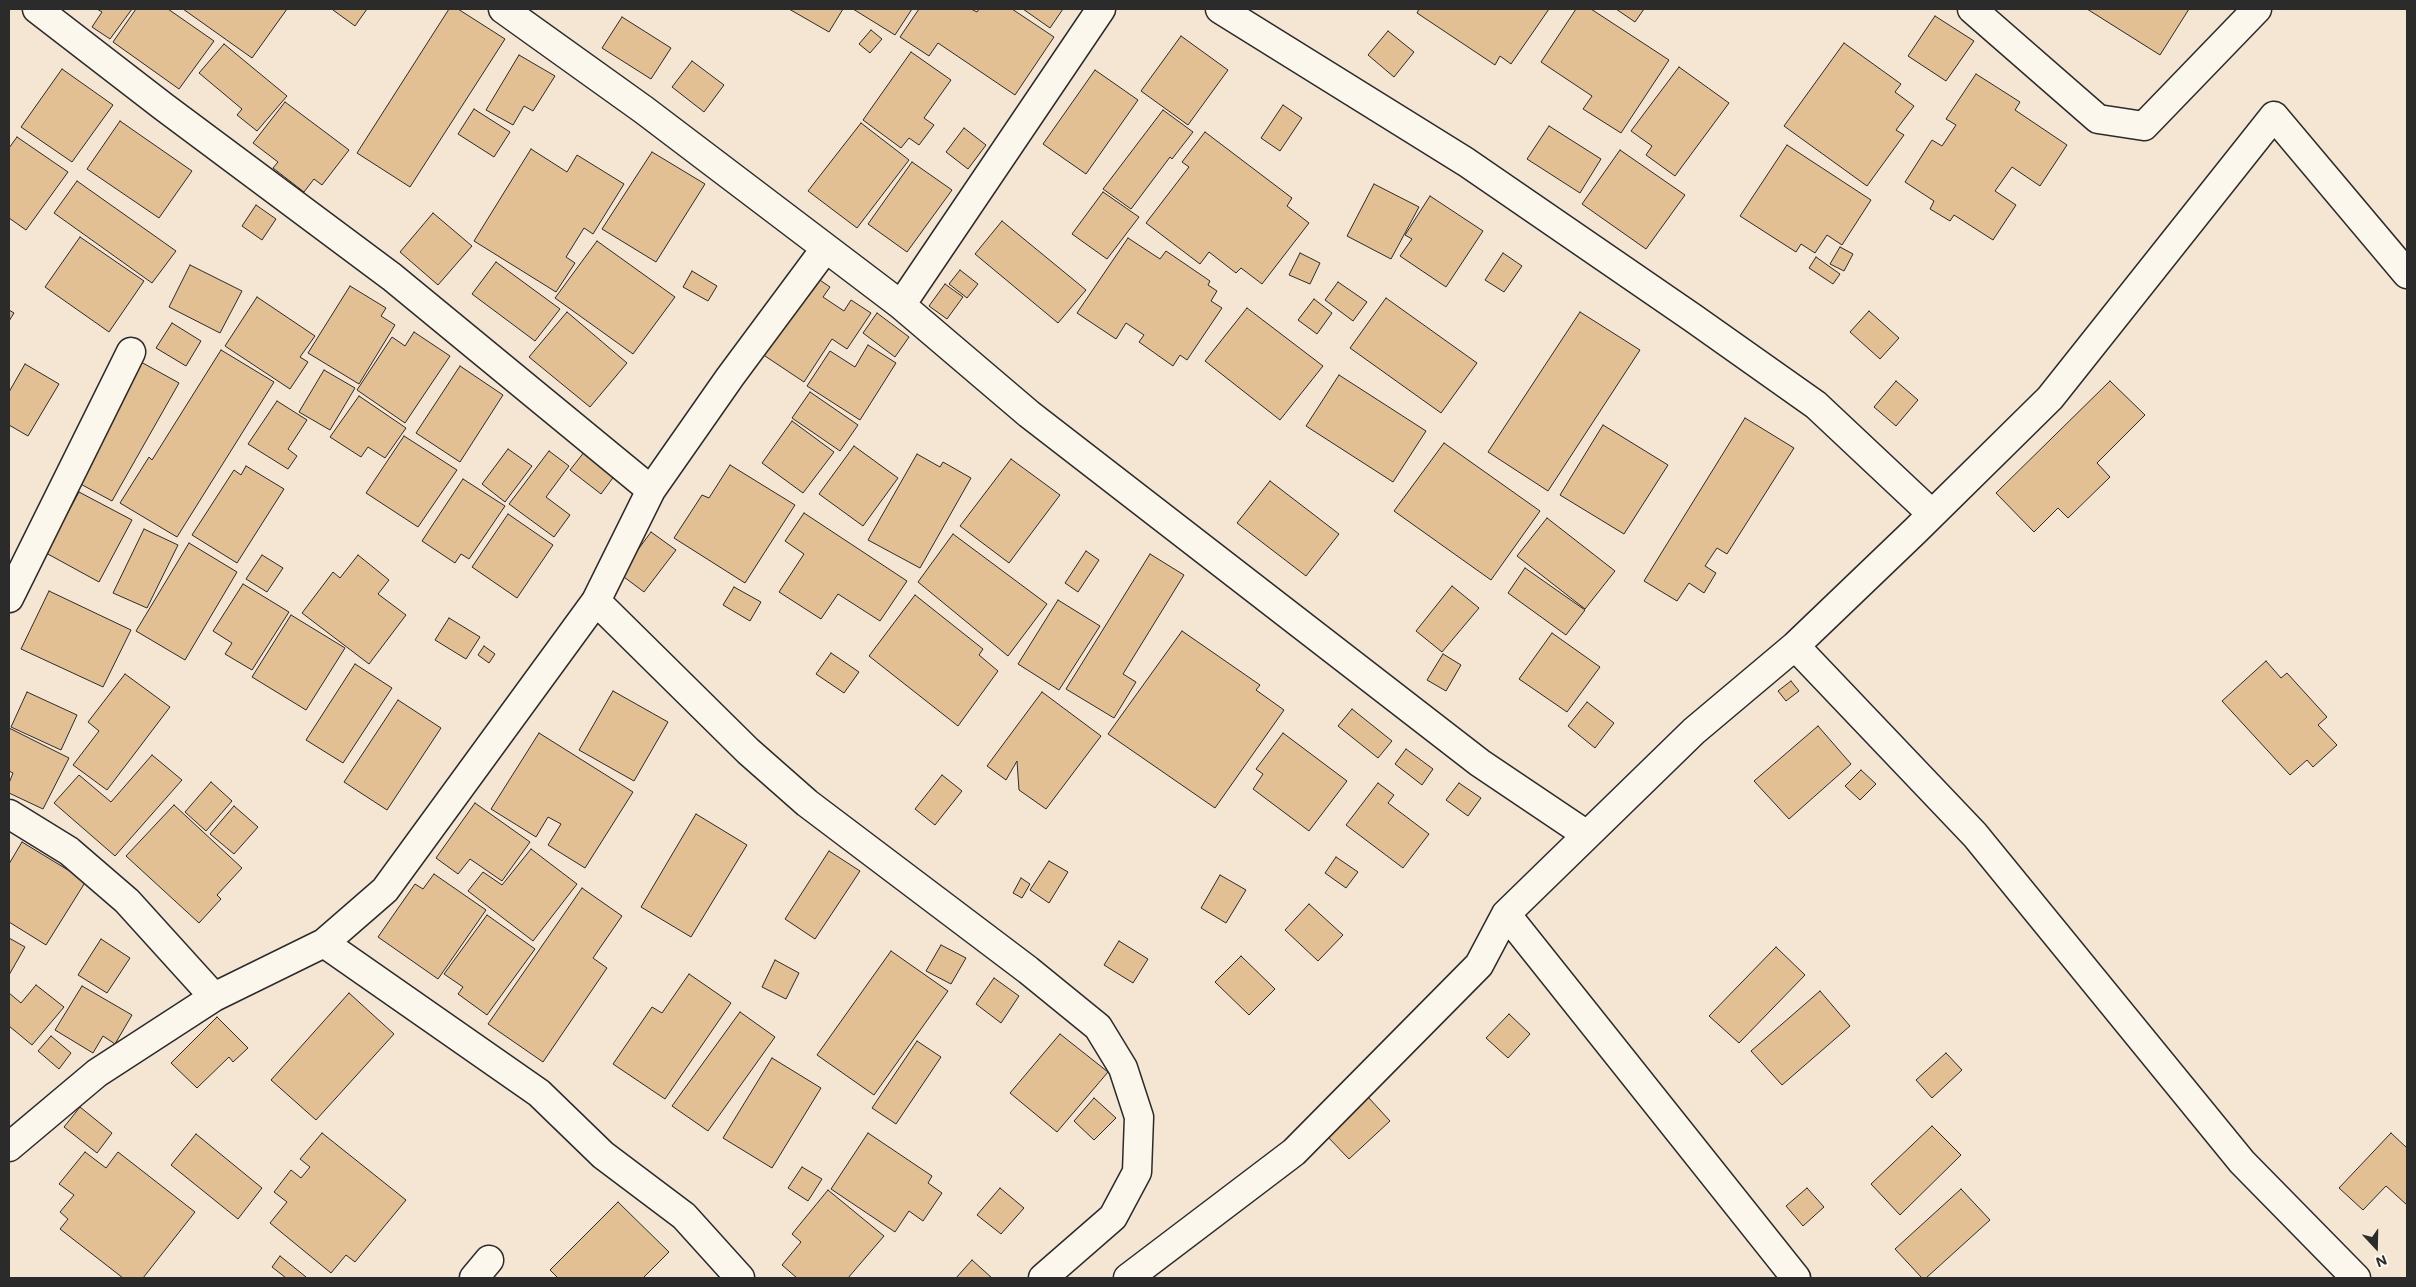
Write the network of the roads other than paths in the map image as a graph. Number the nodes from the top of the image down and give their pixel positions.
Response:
1 (36, 9) edge
2 (503, 9) edge
3 (1101, 9) edge
4 (1220, 9) edge
5 (1972, 9) edge
6 (2257, 9) edge
7 (825, 249) junction
8 (2407, 274) edge
9 (901, 305) junction
10 (131, 352) dead end
11 (651, 490) junction
12 (1932, 514) junction
13 (9, 598) edge
14 (596, 601) junction
15 (1795, 646) junction
16 (9, 814) edge
17 (1587, 835) junction
18 (1506, 914) junction
19 (324, 943) junction
20 (214, 997) junction
21 (9, 1147) edge
22 (740, 1278) edge
23 (1044, 1278) edge
24 (1128, 1278) edge
25 (1796, 1278) edge
26 (2356, 1278) edge

1 - 11 street
2 - 7 street
3 - 9 street
4 - 12 street
5 - 6 street
7 - 9 street
7 - 11 street
8 - 12 street
9 - 17 street
10 - 13 street
11 - 14 street
12 - 15 street
14 - 19 street
14 - 23 street
15 - 17 street
15 - 26 street
16 - 20 street
17 - 18 street
18 - 24 street
18 - 25 street
19 - 20 street
19 - 22 street
20 - 21 street

